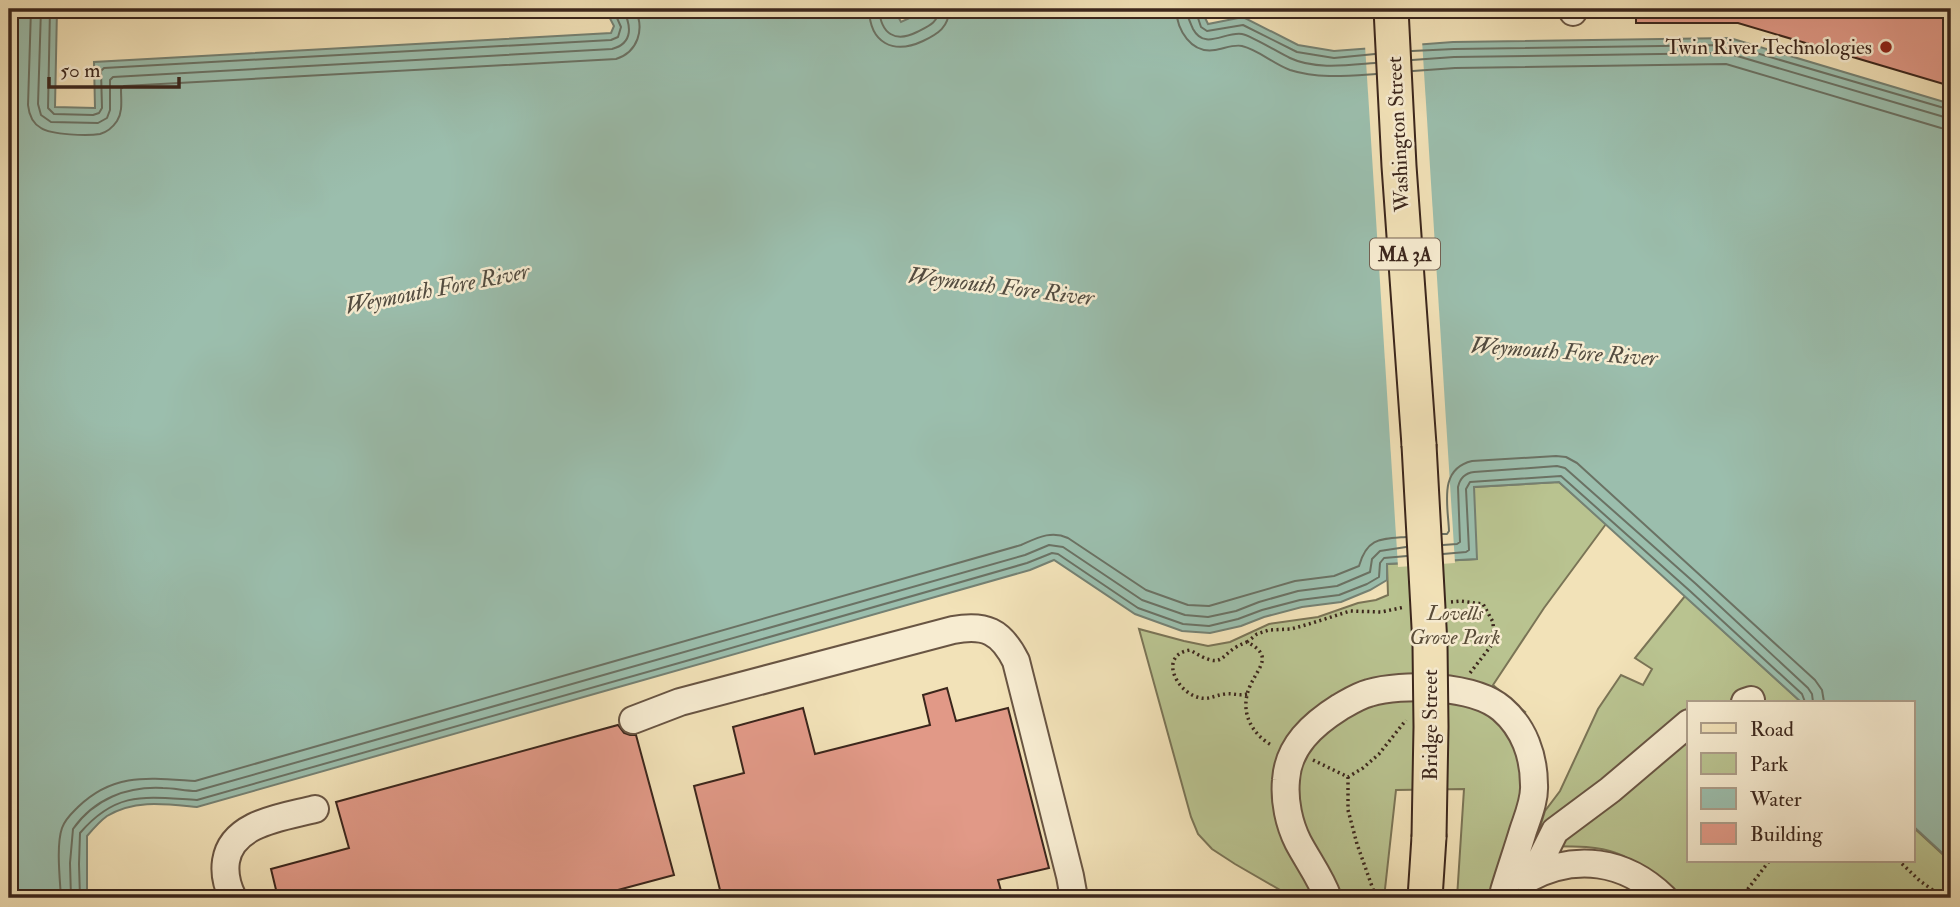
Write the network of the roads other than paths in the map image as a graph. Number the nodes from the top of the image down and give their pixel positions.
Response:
1 (1391, 9) edge
2 (1411, 343) joint
3 (633, 720) dead end
4 (1687, 725) edge
5 (316, 809) dead end
6 (1534, 875) junction
7 (1503, 895) edge
8 (233, 898) edge
9 (1074, 898) edge
10 (1328, 898) edge
11 (1425, 898) edge
12 (1664, 898) edge

1 - 2 main road, Washington Street / MA 3A
2 - 11 main road, Bridge Street / MA 3A, bridge
3 - 9 lane
4 - 6 lane
5 - 8 lane
6 - 7 lane
6 - 12 lane
7 - 10 lane

